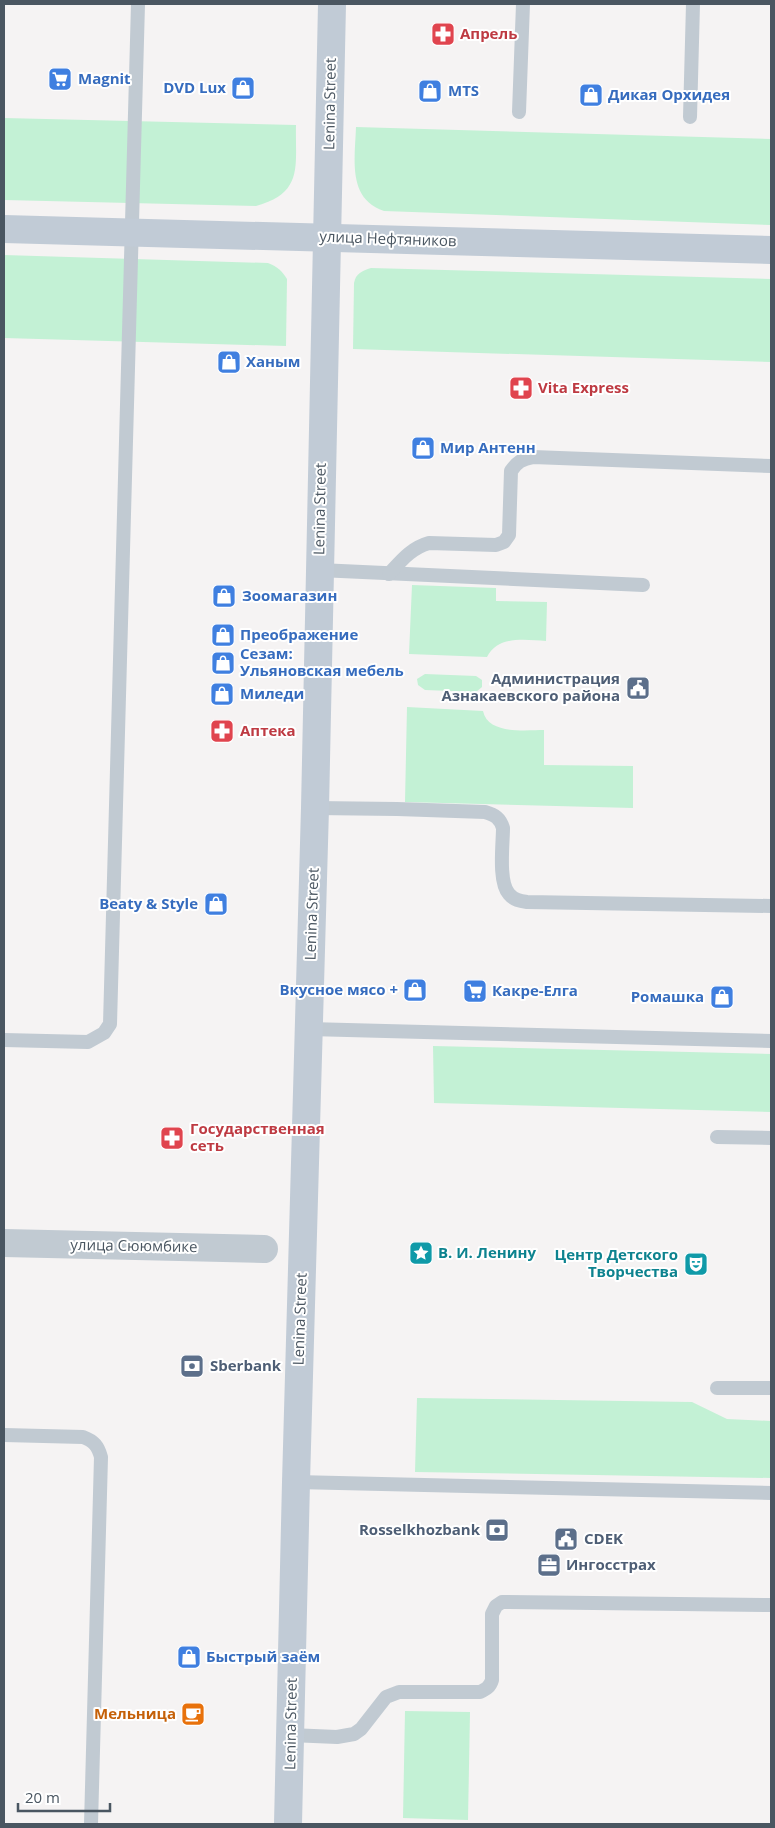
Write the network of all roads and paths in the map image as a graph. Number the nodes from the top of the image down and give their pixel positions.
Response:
1 (138, 4) edge
2 (332, 4) edge
3 (523, 4) edge
4 (693, 4) edge
5 (519, 112) dead end
6 (690, 117) dead end
7 (4, 229) edge
8 (131, 232) junction
9 (326, 237) junction
10 (771, 250) edge
11 (771, 466) edge
12 (319, 570) junction
13 (389, 574) junction
14 (643, 585) dead end
15 (315, 808) junction
16 (771, 906) edge
17 (309, 1029) junction
18 (4, 1040) edge
19 (771, 1041) edge
20 (717, 1137) dead end
21 (771, 1138) edge
22 (4, 1243) edge
23 (264, 1249) dead end
24 (717, 1388) dead end
25 (771, 1388) edge
26 (4, 1435) edge
27 (296, 1482) junction
28 (771, 1493) edge
29 (771, 1605) edge
30 (290, 1735) junction
31 (91, 1824) edge
32 (288, 1824) edge

1 - 8 lane
2 - 9 main road, Lenina Street
3 - 5 lane
4 - 6 lane
7 - 8 main road, улица Нефтяников
8 - 9 main road, улица Нефтяников
8 - 18 lane
9 - 10 main road, улица Нефтяников
9 - 12 main road, Lenina Street
11 - 13 lane
12 - 13 lane
12 - 15 main road, Lenina Street
13 - 14 lane
15 - 16 lane
15 - 17 main road, Lenina Street
17 - 19 lane
17 - 27 main road, Lenina Street
20 - 21 lane
22 - 23 street, улица Сююмбике
24 - 25 lane
26 - 31 lane
27 - 28 lane
27 - 30 main road, Lenina Street
29 - 30 lane
30 - 32 main road, Lenina Street

